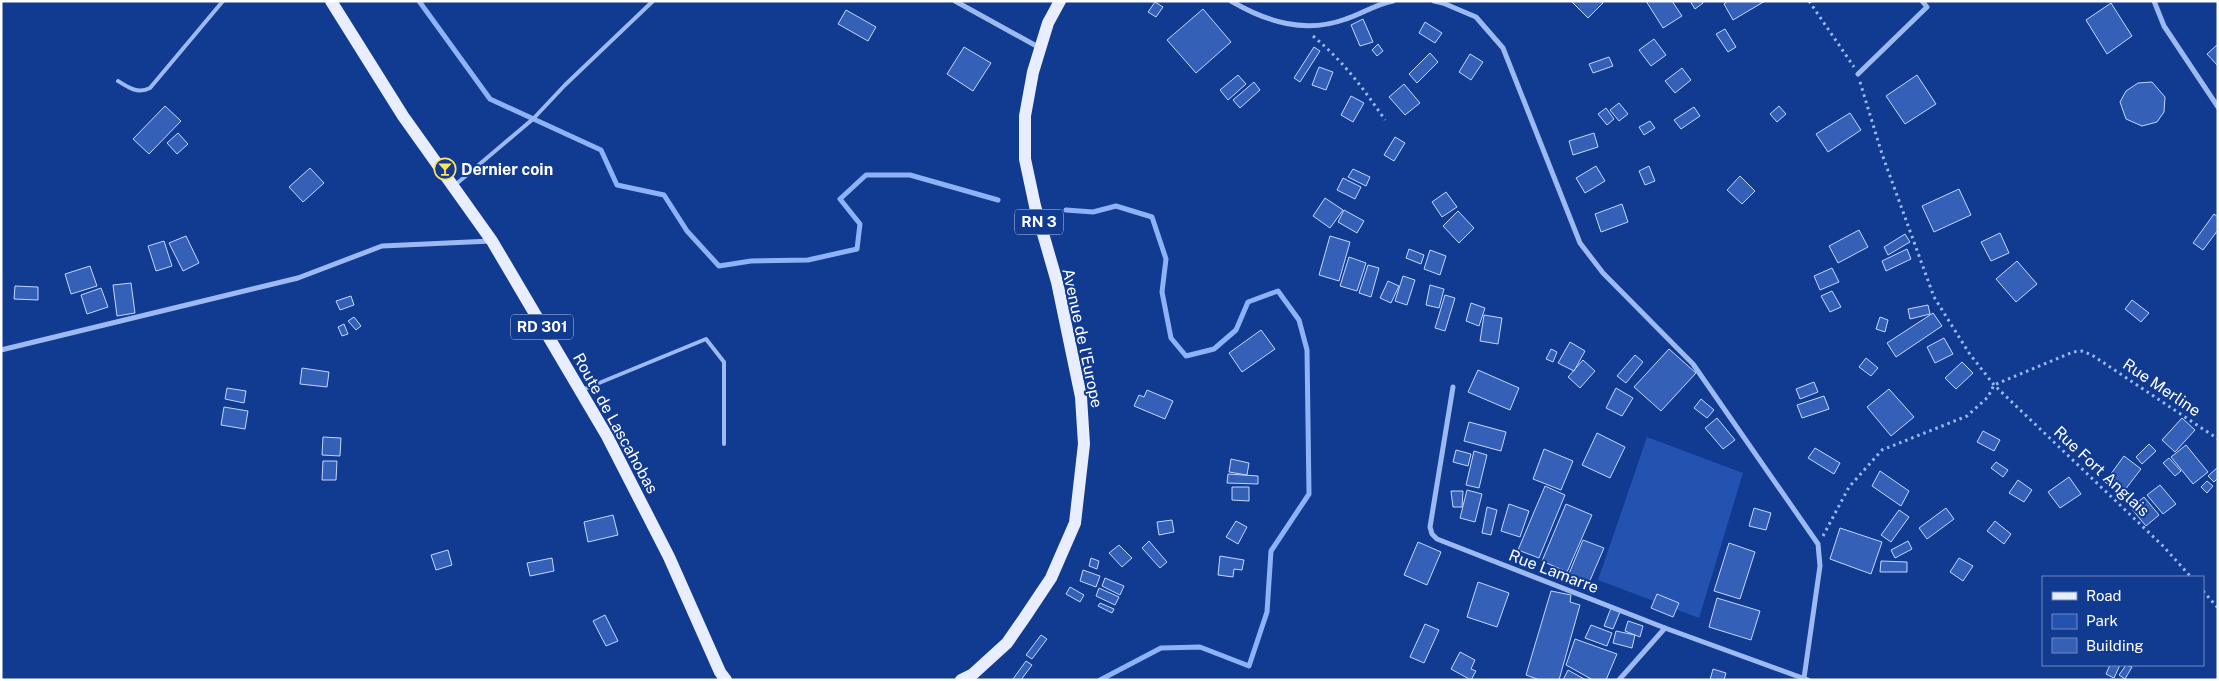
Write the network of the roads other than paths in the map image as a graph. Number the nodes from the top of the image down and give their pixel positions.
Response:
1 (223, 1) edge
2 (331, 1) edge
3 (653, 1) edge
4 (955, 1) edge
5 (1060, 1) edge
6 (1231, 1) edge
7 (1393, 1) edge
8 (1434, 1) edge
9 (1922, 1) edge
10 (2154, 1) edge
11 (1040, 48) junction
12 (1858, 74) road end
13 (118, 81) dead end
14 (2218, 107) edge
15 (453, 187) junction
16 (492, 241) junction
17 (1, 350) edge
18 (1453, 387) dead end
19 (580, 390) junction
20 (724, 444) dead end
21 (1664, 628) junction
22 (723, 677) edge
23 (1806, 679) edge
24 (961, 680) edge
25 (1619, 680) edge

1 - 13 lane
2 - 15 main road, Route de Lascahobas / RD 301
3 - 15 lane
4 - 11 street
5 - 11 main road, Avenue de l'Europe / RN 3
6 - 7 street
8 - 23 street
9 - 12 street
10 - 14 street
11 - 24 main road, Avenue de l'Europe / RN 3
15 - 16 main road, Route de Lascahobas / RD 301
16 - 17 street
16 - 19 main road, Route de Lascahobas / RD 301
18 - 21 street, Rue Lamarre
19 - 20 lane
19 - 22 main road, Route de Lascahobas / RD 301
21 - 23 street, Rue Lamarre
21 - 25 street

